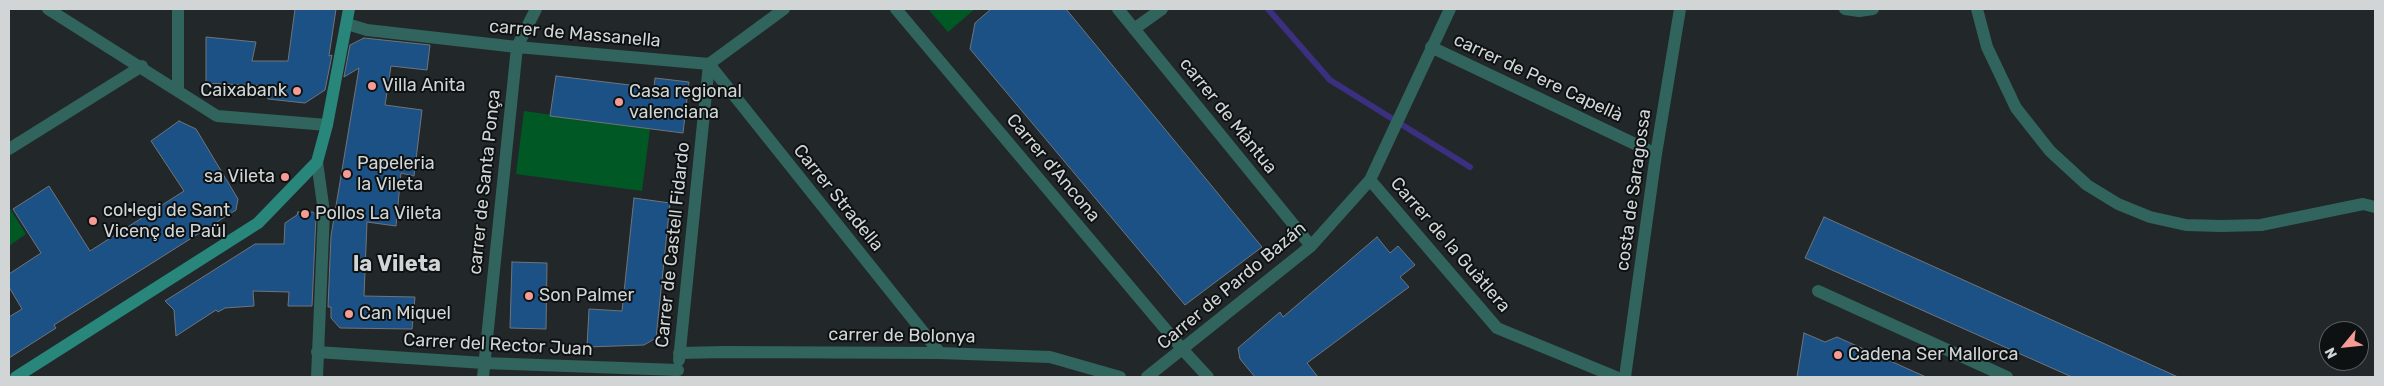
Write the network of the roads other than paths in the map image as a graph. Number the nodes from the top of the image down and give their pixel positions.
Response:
1 (48, 9) edge
2 (178, 9) edge
3 (350, 9) edge
4 (536, 9) edge
5 (784, 9) edge
6 (896, 9) edge
7 (1118, 9) edge
8 (1162, 9) edge
9 (1450, 9) edge
10 (1680, 9) edge
11 (1845, 9) edge
12 (1872, 9) edge
13 (1977, 9) edge
14 (347, 24) junction
15 (1134, 29) junction
16 (517, 47) junction
17 (1431, 47) junction
18 (708, 64) junction
19 (142, 66) junction
20 (178, 90) junction
21 (327, 125) junction
22 (9, 148) edge
23 (1656, 154) junction
24 (318, 162) junction
25 (1370, 180) junction
26 (2375, 207) edge
27 (1311, 246) junction
28 (1818, 290) dead end
29 (1183, 350) junction
30 (317, 352) junction
31 (679, 353) junction
32 (940, 353) junction
33 (484, 363) junction
34 (678, 374) edge
35 (16, 377) edge
36 (317, 377) edge
37 (483, 377) edge
38 (1120, 377) edge
39 (1148, 377) edge
40 (1208, 377) edge
41 (1616, 377) edge
42 (1625, 377) edge
43 (2006, 377) edge

1 - 19 street
2 - 20 street
3 - 14 street
4 - 16 street, carrer de Santa Ponça
5 - 18 street
6 - 29 street, Carrer d'Ancona
7 - 15 street, carrer de Màntua
8 - 15 street
9 - 17 street, Carrer de Pardo Bazán
10 - 23 street, costa de Saragossa
11 - 12 street
13 - 26 street
14 - 16 street, carrer de Massanella
14 - 21 street
15 - 27 street, carrer de Màntua
16 - 18 street, carrer de Massanella
16 - 33 street, carrer de Santa Ponça
17 - 23 street, carrer de Pere Capellà
17 - 25 street, Carrer de Pardo Bazán
18 - 31 street, Carrer de Castell Fidardo
18 - 32 street, Carrer Stradella
19 - 20 street
19 - 22 street
20 - 21 street
21 - 24 street
23 - 42 street, costa de Saragossa
24 - 30 street
24 - 35 street
25 - 27 street, Carrer de Pardo Bazán
25 - 41 street, Carrer de la Guàtlera
27 - 29 street, Carrer de Pardo Bazán
28 - 43 street
29 - 39 street, Carrer de Pardo Bazán
29 - 40 street, Carrer d'Ancona
30 - 33 street, Carrer del Rector Juan
30 - 36 street
31 - 32 street, carrer de Bolonya
31 - 34 street, Carrer de Castell Fidardo
32 - 38 street, carrer de Bolonya
33 - 34 street, Carrer del Rector Juan
33 - 37 street, carrer de Santa Ponça

